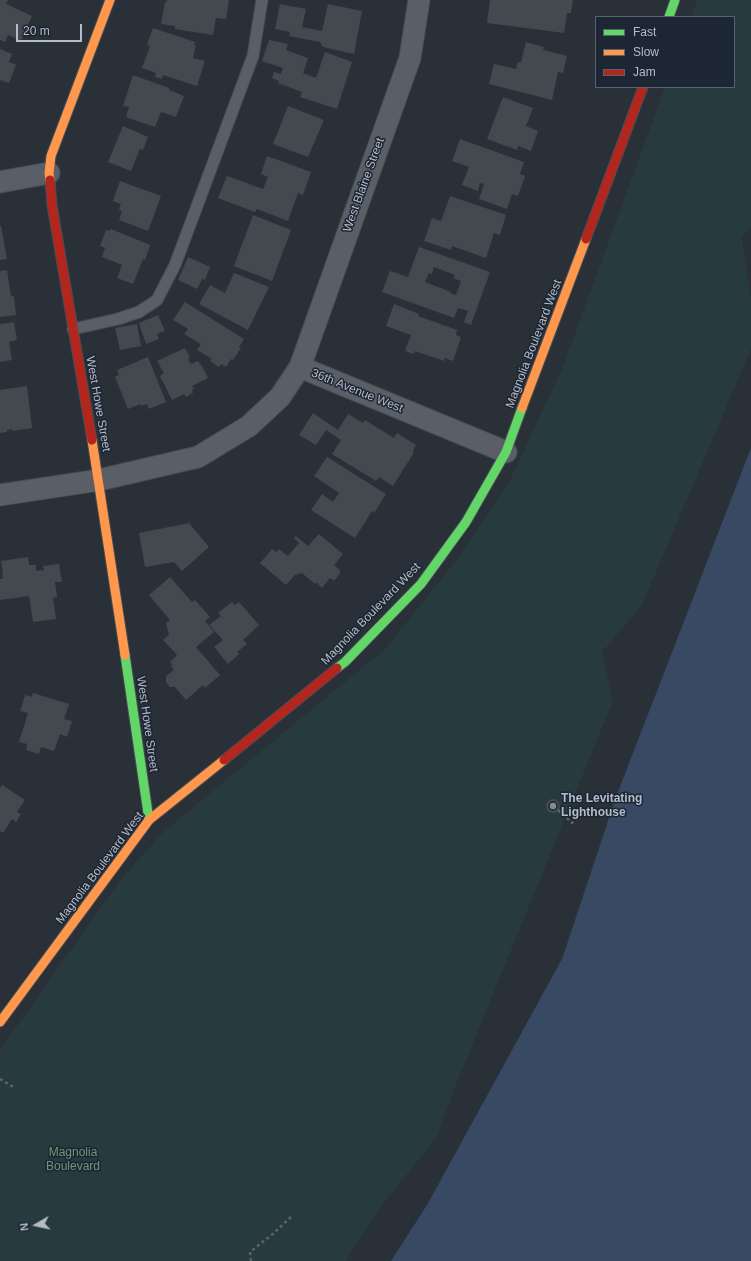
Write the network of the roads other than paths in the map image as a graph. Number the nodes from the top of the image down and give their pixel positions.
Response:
1 (110, 0) edge
2 (262, 0) edge
3 (419, 0) edge
4 (675, 0) edge
5 (669, 16) edge
6 (643, 88) edge
7 (49, 173) junction
8 (0, 182) edge
9 (73, 329) junction
10 (300, 368) junction
11 (506, 452) junction
12 (99, 480) junction
13 (0, 495) edge
14 (149, 820) junction
15 (0, 1022) edge

1 - 7 street, West Howe Street
2 - 9 lane
3 - 10 street, West Blaine Street
4 - 5 street
6 - 11 street, Magnolia Boulevard West
7 - 8 street
7 - 9 street, West Howe Street
9 - 12 street, West Howe Street
10 - 11 street, 36th Avenue West
10 - 12 street, 36th Avenue West
11 - 14 street, Magnolia Boulevard West
12 - 13 street, 36th Avenue West
12 - 14 street, West Howe Street
14 - 15 street, Magnolia Boulevard West

